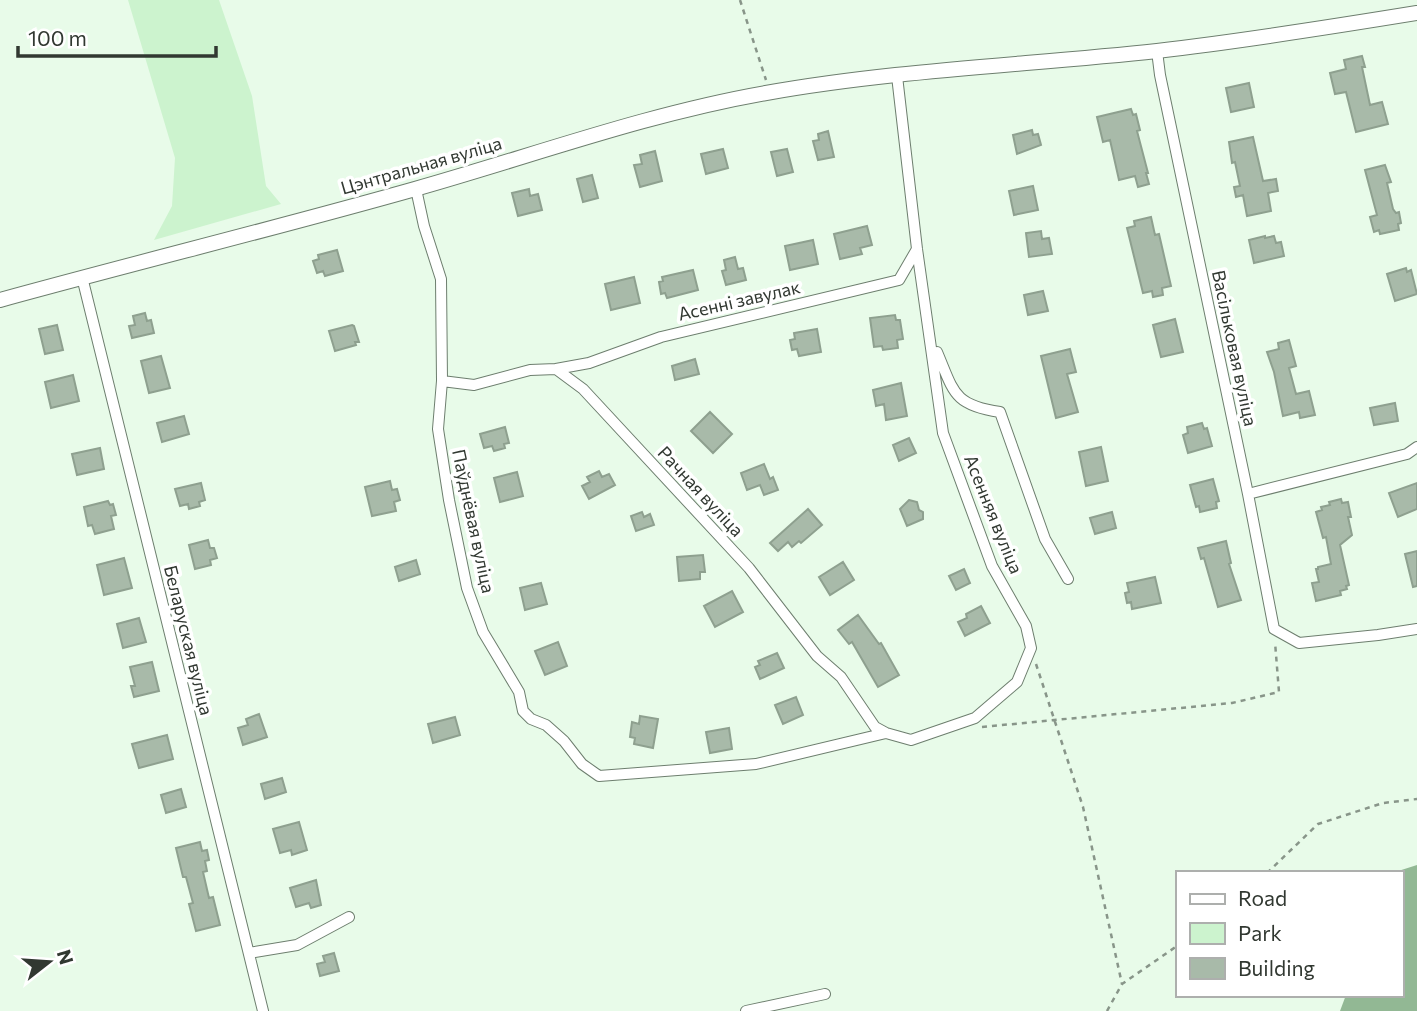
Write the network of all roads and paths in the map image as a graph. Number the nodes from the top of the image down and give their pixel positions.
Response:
1 (740, 0) edge
2 (1417, 13) edge
3 (1157, 51) junction
4 (897, 76) junction
5 (770, 92) junction
6 (416, 188) junction
7 (917, 249) junction
8 (82, 277) junction
9 (0, 300) edge
10 (931, 340) junction
11 (556, 369) junction
12 (442, 381) junction
13 (1417, 447) edge
14 (1248, 494) junction
15 (1068, 579) dead end
16 (1274, 629) junction
17 (1417, 629) edge
18 (1031, 648) junction
19 (1055, 720) junction
20 (976, 723) junction
21 (886, 733) junction
22 (1417, 799) edge
23 (1269, 871) edge
24 (349, 917) dead end
25 (1176, 947) edge
26 (255, 952) junction
27 (1122, 984) junction
28 (825, 994) dead end
29 (262, 1011) edge
30 (746, 1011) edge
31 (1107, 1011) edge

1 - 5 path
2 - 3 street, Цэнтральная вуліца
3 - 4 street, Цэнтральная вуліца
3 - 14 street, Васільковая вуліца
4 - 5 street, Цэнтральная вуліца
4 - 7 street, Асенняя вуліца
5 - 6 street, Цэнтральная вуліца
6 - 8 street, Цэнтральная вуліца
6 - 12 street, Паўднёвая вуліца
7 - 10 street, Асенняя вуліца
7 - 11 street, Асенні завулак
8 - 9 street, Цэнтральная вуліца
8 - 26 street, Беларуская вуліца
10 - 15 street, Асенняя вуліца
10 - 18 street, Асенняя вуліца
11 - 12 street
11 - 21 street, Рачная вуліца
12 - 21 street, Паўднёвая вуліца
13 - 14 street
14 - 16 street, Васільковая вуліца
16 - 17 street
16 - 19 path
18 - 19 path
18 - 20 street
19 - 20 path
19 - 27 path
20 - 21 street
22 - 23 path
24 - 26 street
25 - 27 path
26 - 29 street, Беларуская вуліца
27 - 31 path
28 - 30 street

